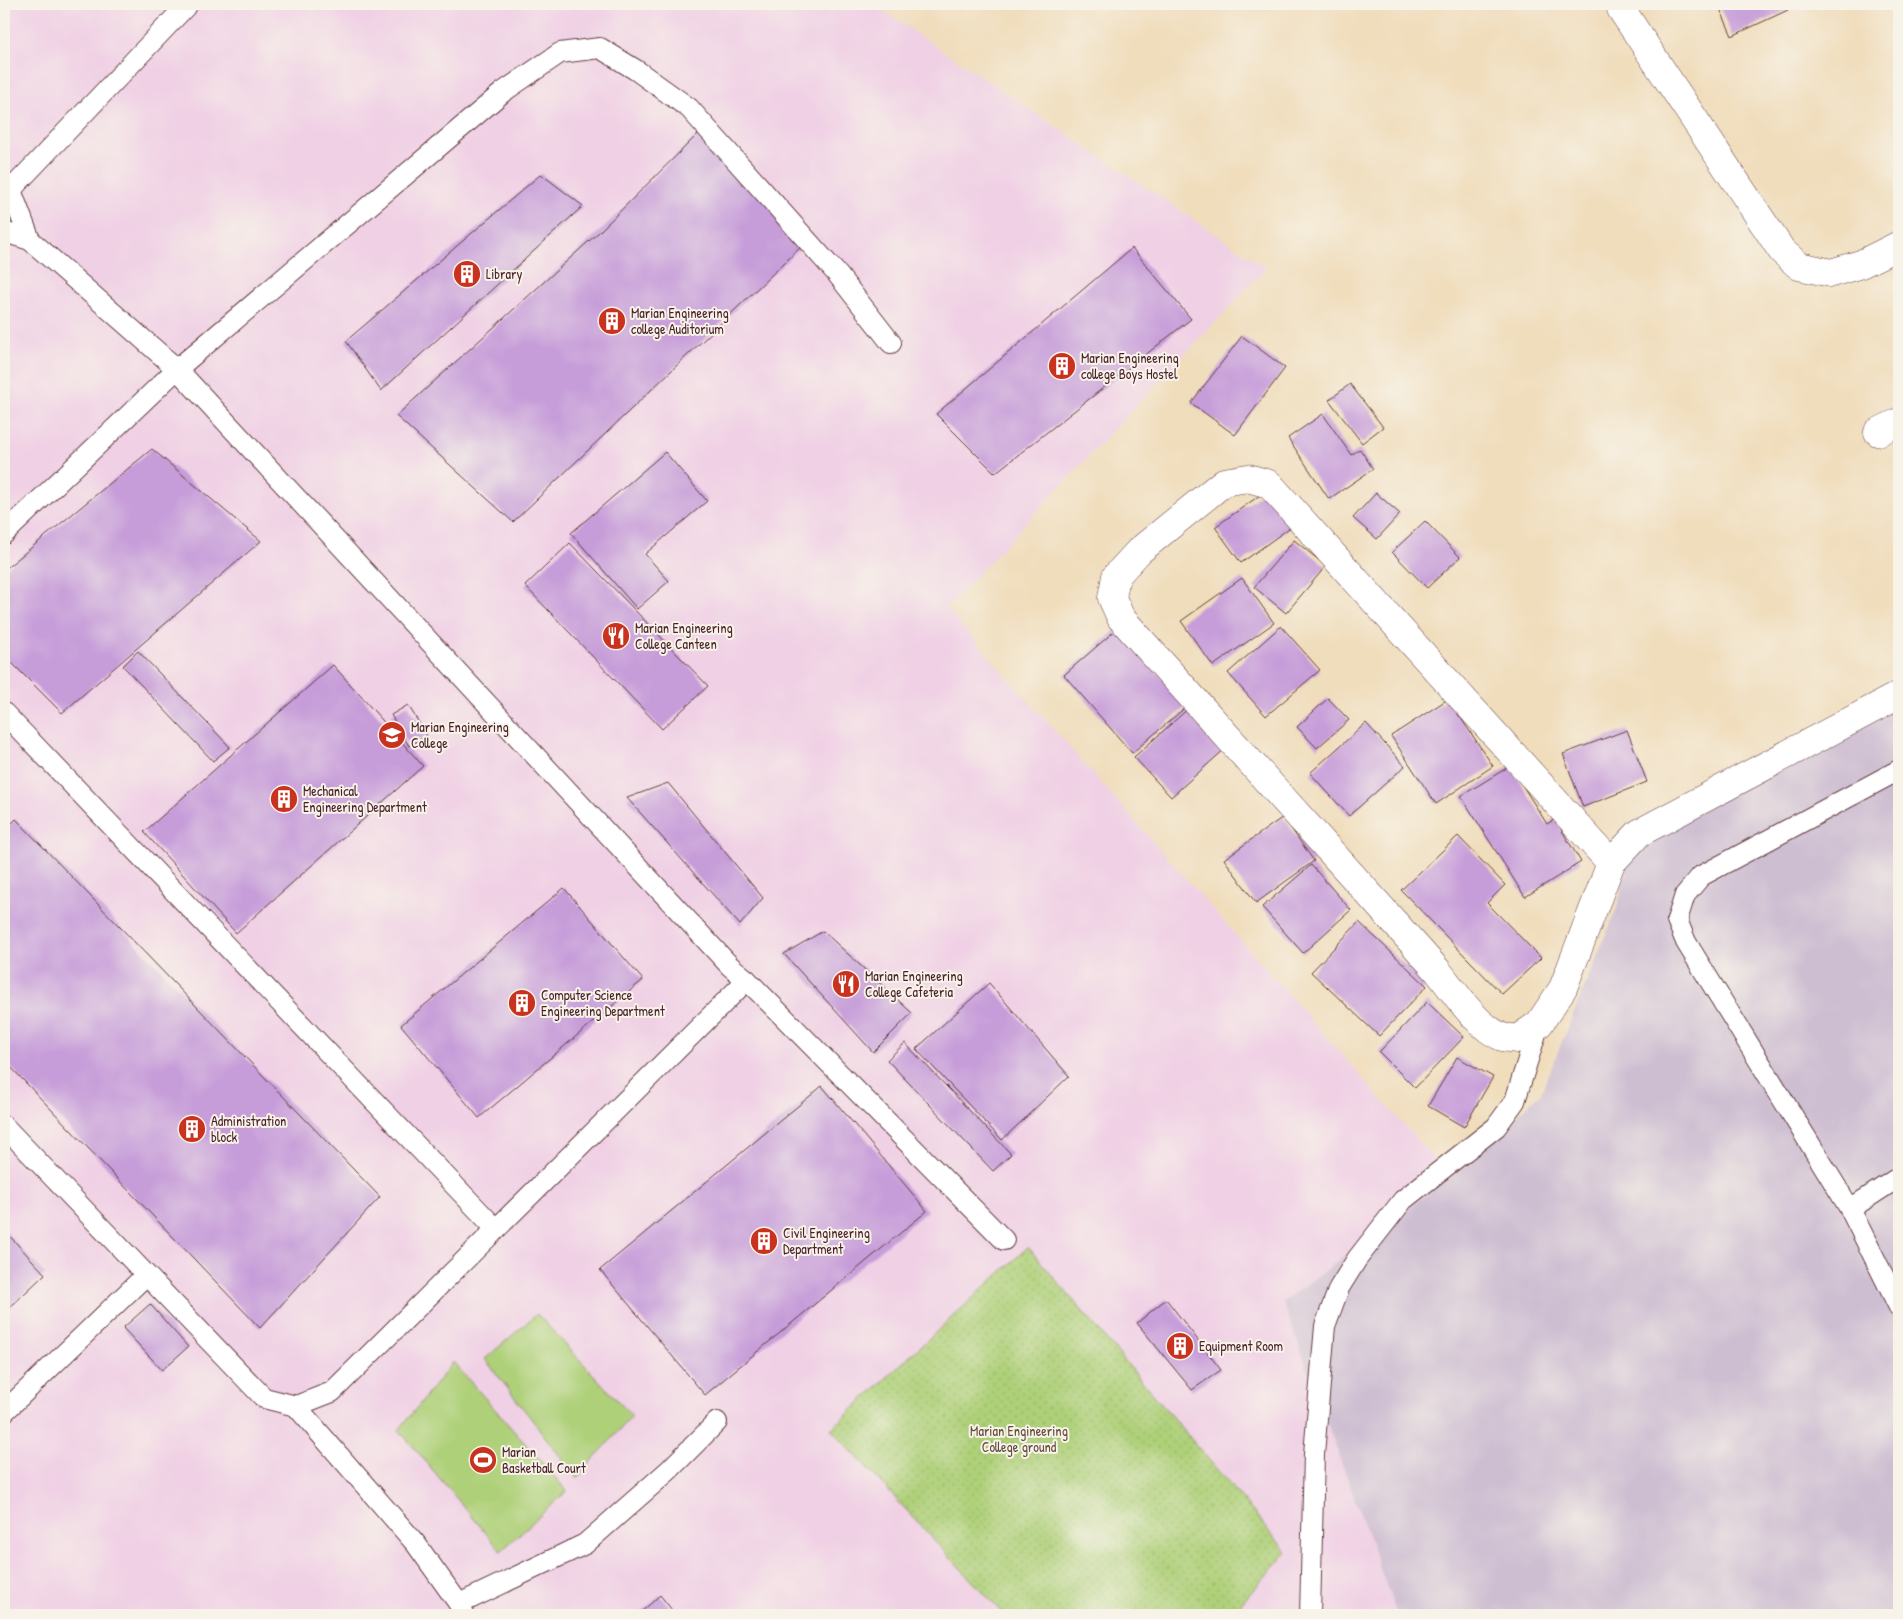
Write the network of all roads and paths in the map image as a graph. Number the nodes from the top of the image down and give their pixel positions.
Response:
1 (188, 4) edge
2 (1621, 9) dead end
3 (7, 194) edge
4 (4, 232) edge
5 (30, 240) junction
6 (1899, 245) edge
7 (891, 343) dead end
8 (177, 369) junction
9 (4, 534) edge
10 (1899, 695) edge
11 (4, 713) edge
12 (1899, 770) edge
13 (1611, 863) junction
14 (747, 980) junction
15 (1539, 1024) junction
16 (4, 1126) edge
17 (1899, 1177) edge
18 (1850, 1209) junction
19 (496, 1229) junction
20 (1004, 1240) dead end
21 (146, 1275) junction
22 (1899, 1307) edge
23 (296, 1406) junction
24 (4, 1412) edge
25 (717, 1422) dead end
26 (462, 1610) edge
27 (1310, 1615) edge

1 - 3 lane
2 - 6 street
3 - 5 lane
4 - 5 lane
5 - 8 lane
7 - 8 lane
8 - 9 lane
8 - 14 lane
10 - 13 street
11 - 19 lane
12 - 18 lane
13 - 15 street
13 - 15 street
14 - 19 lane
14 - 20 lane
15 - 27 lane
16 - 21 lane
17 - 18 lane
18 - 22 lane
19 - 23 lane
21 - 23 lane
21 - 24 lane
23 - 26 lane
25 - 26 lane

